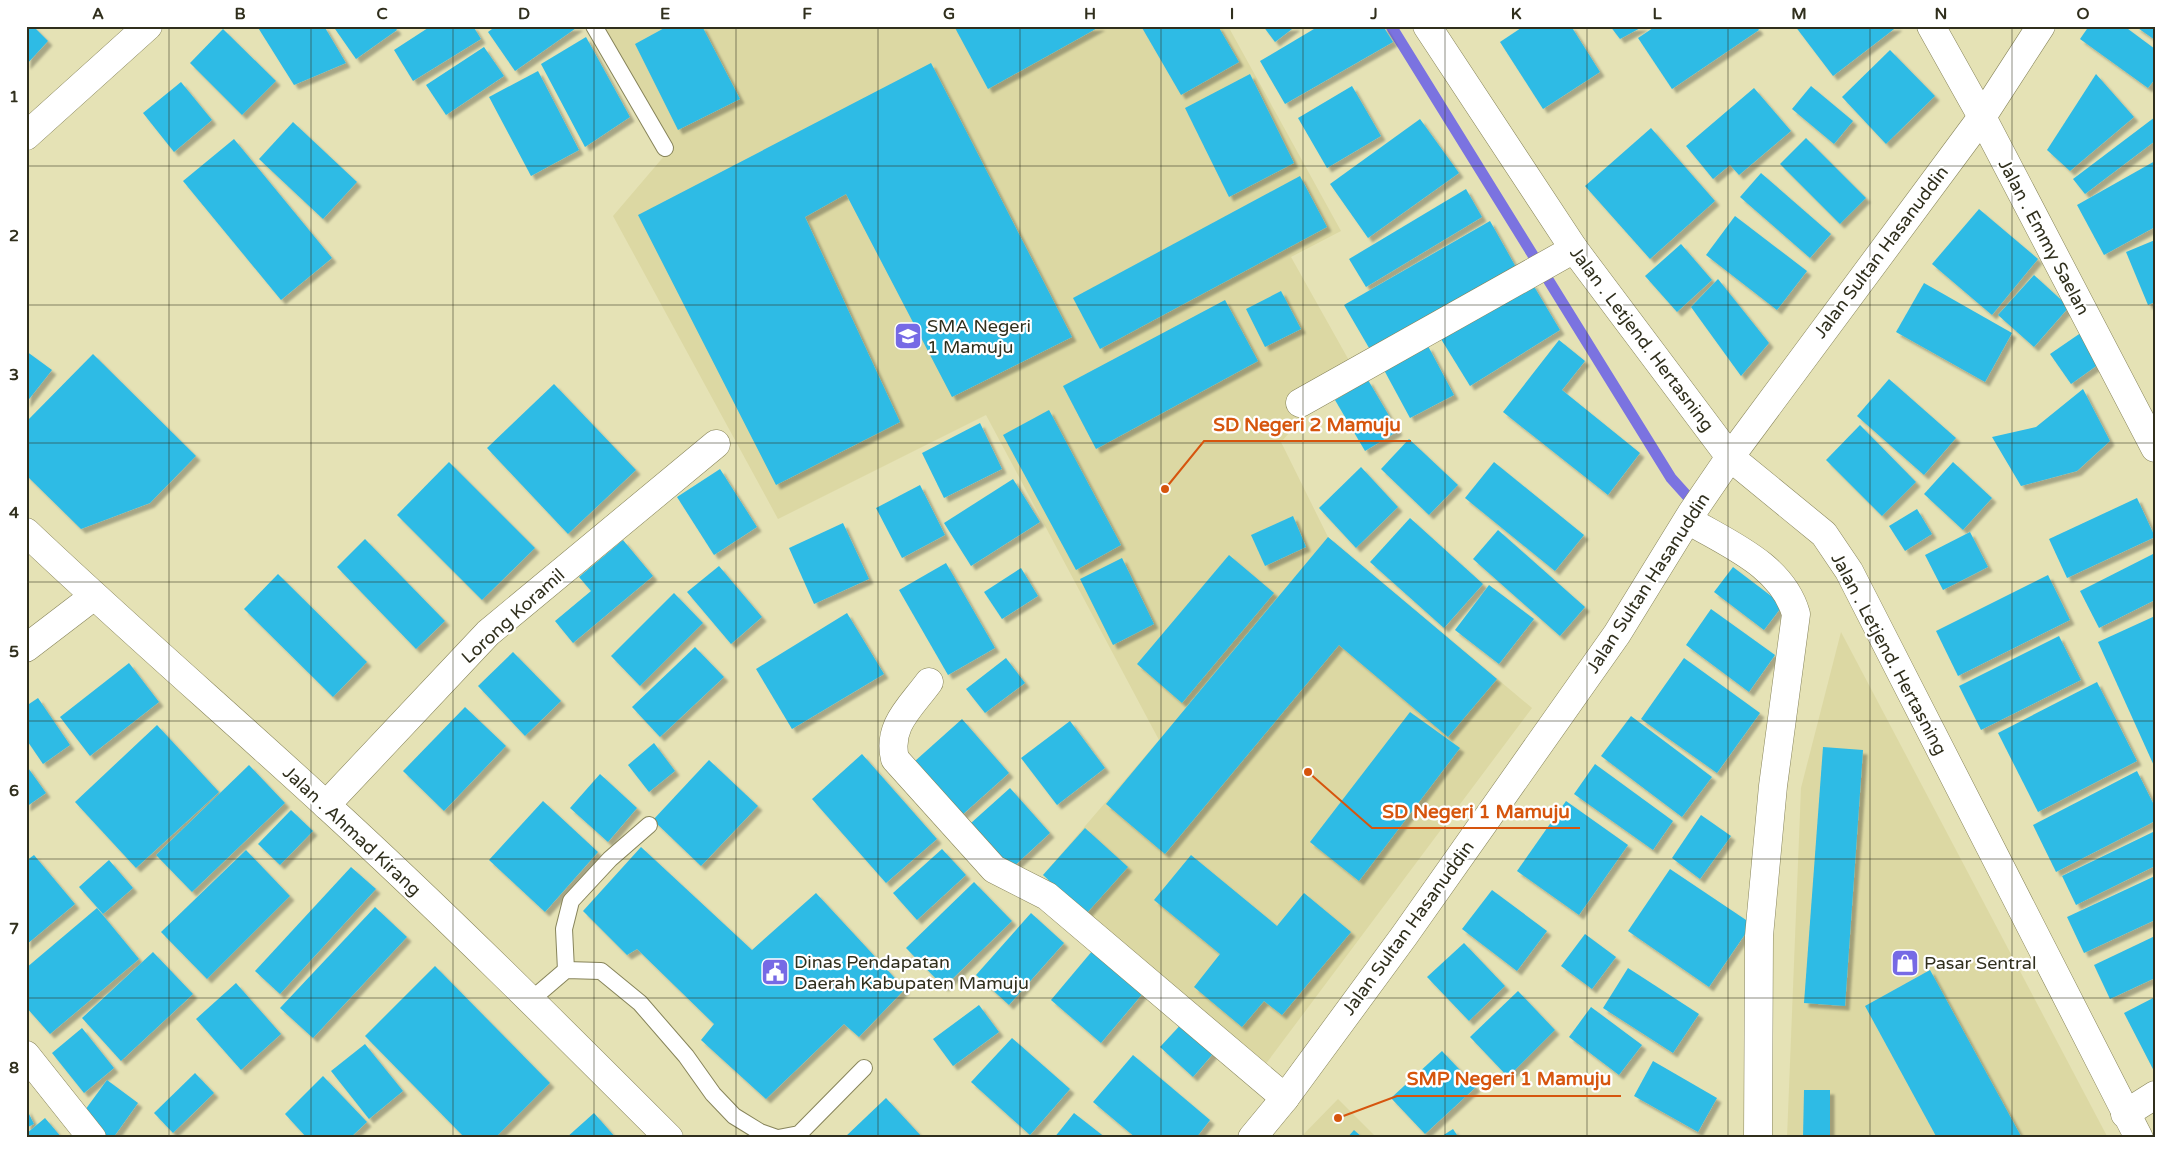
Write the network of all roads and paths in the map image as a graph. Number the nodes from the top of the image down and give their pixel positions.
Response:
1 (148, 26) edge
2 (594, 26) edge
3 (1427, 26) edge
4 (1931, 26) edge
5 (2041, 26) edge
6 (1982, 117) junction
7 (26, 136) edge
8 (665, 148) dead end
9 (1574, 249) junction
10 (1300, 403) dead end
11 (716, 444) dead end
12 (2155, 448) edge
13 (1724, 467) junction
14 (1689, 517) junction
15 (26, 532) edge
16 (94, 596) junction
17 (26, 648) edge
18 (929, 682) dead end
19 (326, 805) junction
20 (649, 825) dead end
21 (566, 970) junction
22 (531, 1000) junction
23 (26, 1055) edge
24 (864, 1068) dead end
25 (2155, 1095) edge
26 (1285, 1098) junction
27 (2125, 1114) junction
28 (92, 1138) edge
29 (669, 1138) edge
30 (778, 1138) edge
31 (1252, 1138) edge
32 (1758, 1138) edge
33 (2139, 1138) edge

1 - 7 street
2 - 8 lane
3 - 9 street, Jalan . Letjend. Hertasning
4 - 6 street, Jalan . Emmy Saelan
5 - 6 street, Jalan Sultan Hasanuddin
6 - 12 street, Jalan . Emmy Saelan
6 - 13 street, Jalan Sultan Hasanuddin
9 - 10 street
9 - 13 street, Jalan . Letjend. Hertasning
11 - 19 street, Lorong Koramil
13 - 14 street, Jalan Sultan Hasanuddin
13 - 27 street, Jalan . Letjend. Hertasning
14 - 26 street, Jalan Sultan Hasanuddin
14 - 32 street
15 - 16 street, Jalan . Ahmad Kirang
16 - 17 street
16 - 19 street, Jalan . Ahmad Kirang
18 - 26 street
19 - 22 street, Jalan . Ahmad Kirang
20 - 21 lane
21 - 22 lane
21 - 30 lane
22 - 29 street, Jalan . Ahmad Kirang
23 - 28 street
24 - 30 lane
25 - 27 street
26 - 31 street, Jalan Sultan Hasanuddin
27 - 33 street, Jalan . Letjend. Hertasning

